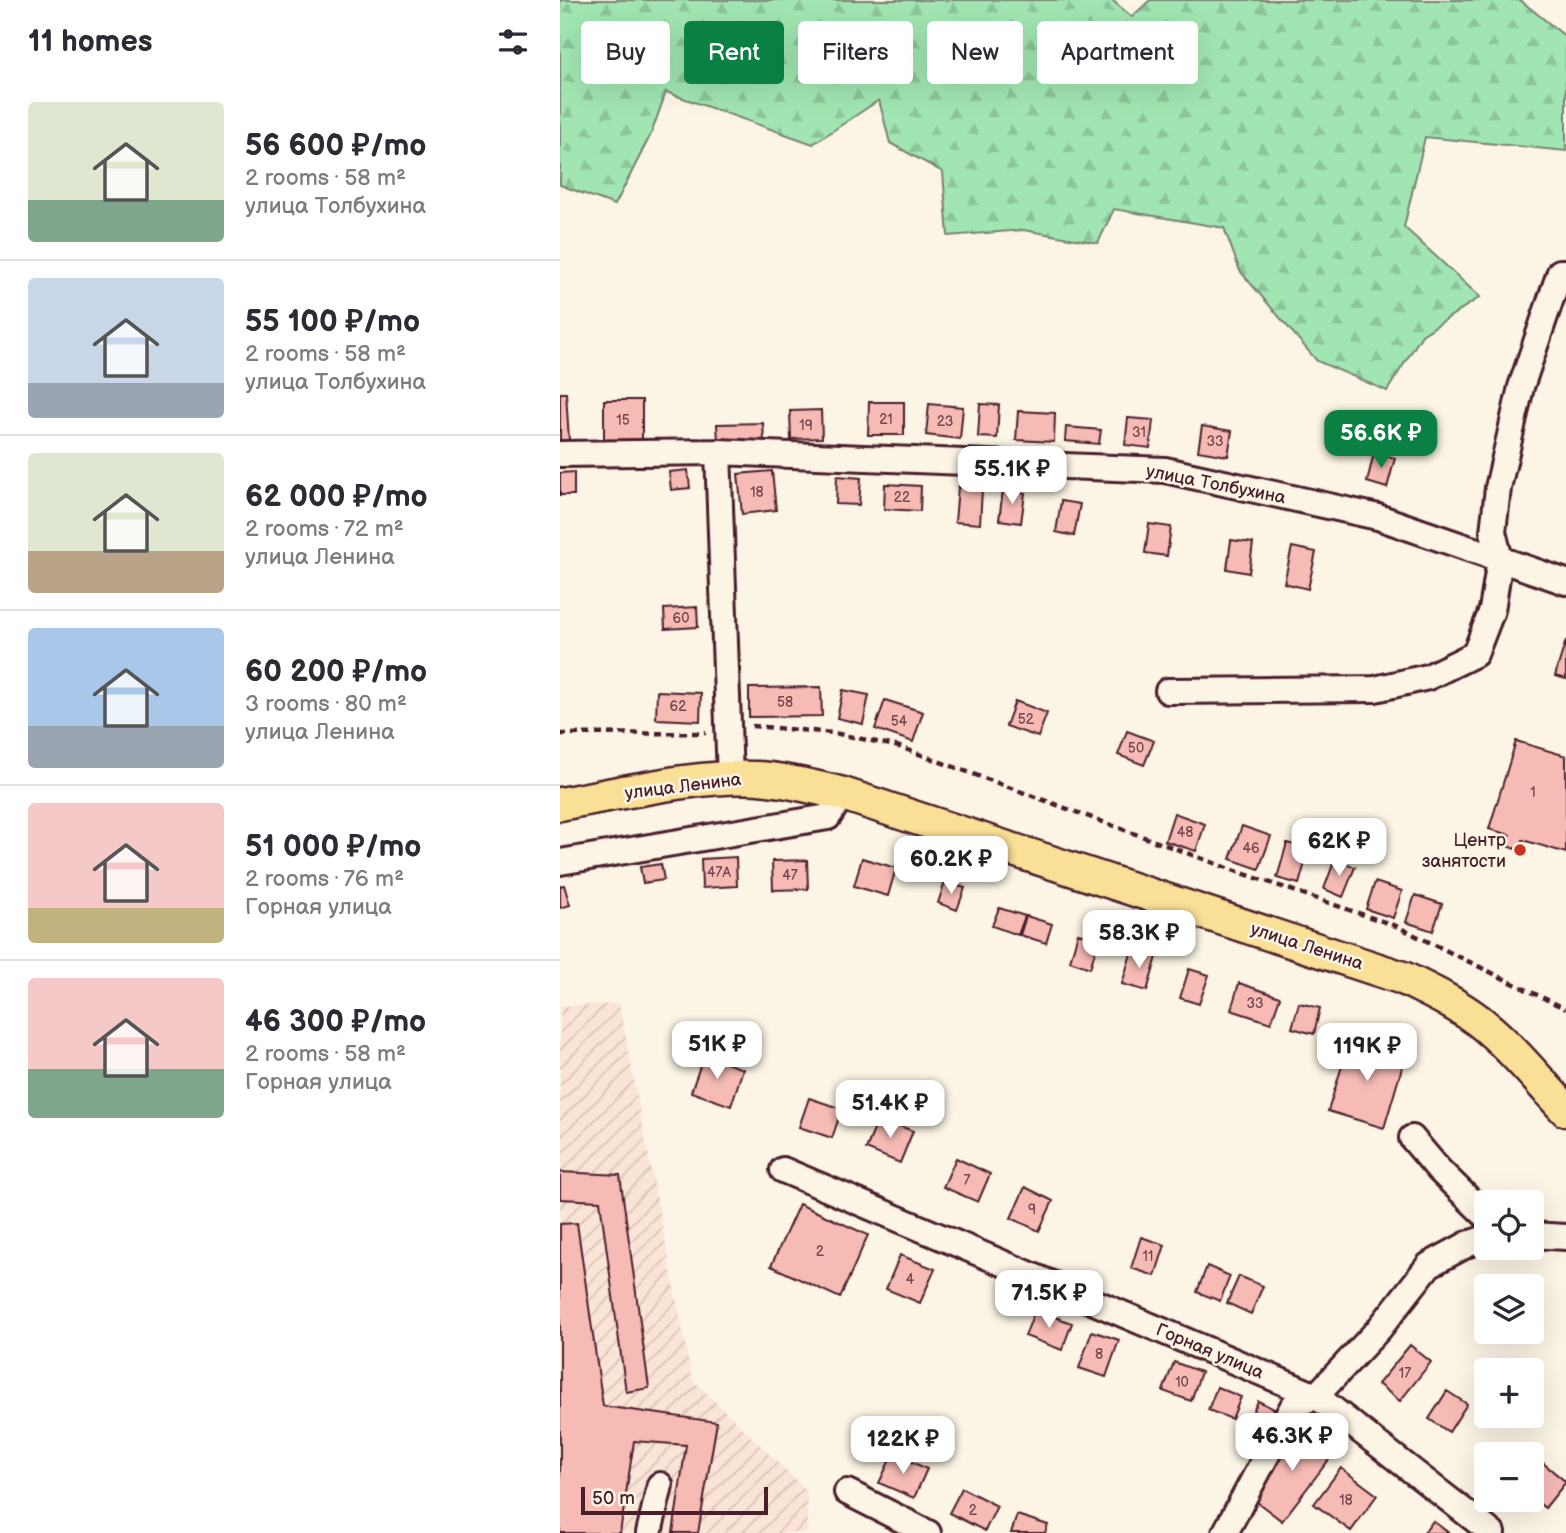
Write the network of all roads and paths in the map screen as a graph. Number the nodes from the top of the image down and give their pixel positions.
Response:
1 (1566, 272) edge
2 (718, 452) junction
3 (560, 454) edge
4 (1500, 559) junction
5 (1566, 582) edge
6 (1168, 691) dead end
7 (729, 729) junction
8 (560, 734) edge
9 (730, 778) junction
10 (843, 794) junction
11 (560, 804) edge
12 (560, 862) edge
13 (1566, 1009) edge
14 (1566, 1111) edge
15 (1412, 1138) dead end
16 (783, 1170) dead end
17 (1474, 1204) edge
18 (1544, 1236) edge
19 (1566, 1237) edge
20 (1474, 1242) edge
21 (1316, 1396) junction
22 (660, 1485) dead end
23 (847, 1492) dead end
24 (649, 1533) edge
25 (928, 1533) edge
26 (1225, 1533) edge
27 (1492, 1533) edge

1 - 4 street
2 - 3 street, улица Толбухина
2 - 4 street, улица Толбухина
2 - 7 street
4 - 5 street, улица Толбухина
4 - 6 street
7 - 8 path
7 - 9 street
7 - 13 path
9 - 10 main road, улица Ленина
9 - 11 main road, улица Ленина
10 - 12 street
10 - 14 main road, улица Ленина
15 - 17 street
16 - 21 street, Горная улица
18 - 19 street
20 - 21 street
21 - 26 street
21 - 27 street, Горная улица
22 - 24 street
23 - 25 street

